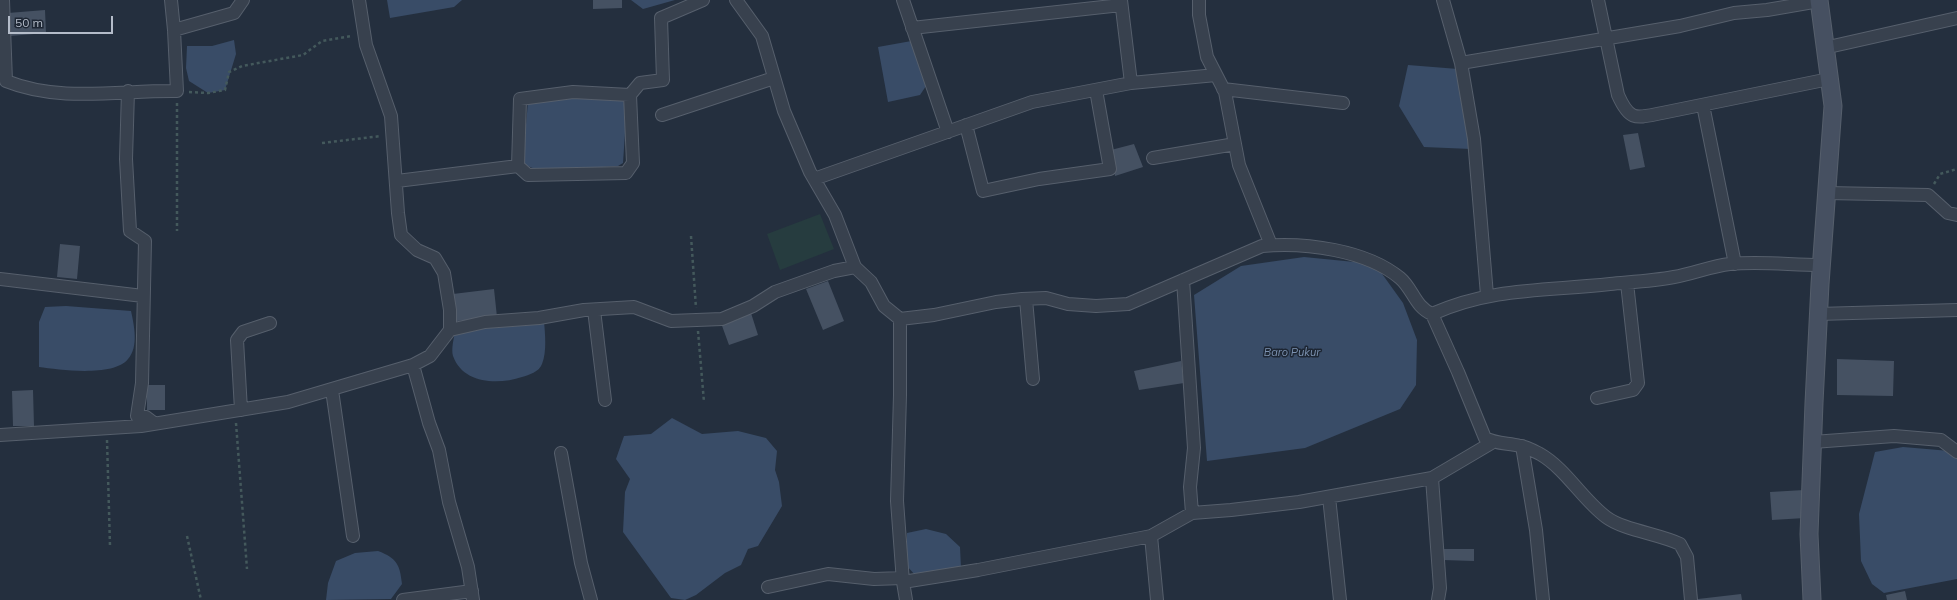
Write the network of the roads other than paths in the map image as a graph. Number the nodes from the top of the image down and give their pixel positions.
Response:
1 (3, 0) edge
2 (171, 0) edge
3 (243, 0) edge
4 (359, 0) edge
5 (703, 0) edge
6 (736, 0) edge
7 (903, 0) edge
8 (1199, 0) edge
9 (1443, 0) edge
10 (1598, 0) edge
11 (1819, 0) edge
12 (1121, 3) edge
13 (1957, 18) edge
14 (912, 28) junction
15 (174, 30) junction
16 (1606, 37) junction
17 (1824, 48) junction
18 (1461, 63) junction
19 (1216, 75) junction
20 (774, 78) junction
21 (1829, 79) junction
22 (3, 81) edge
23 (1131, 83) junction
24 (1223, 89) junction
25 (1096, 90) junction
26 (128, 91) junction
27 (630, 95) junction
28 (1342, 102) dead end
29 (1703, 105) junction
30 (662, 115) dead end
31 (966, 125) junction
32 (948, 132) junction
33 (1235, 144) junction
34 (1153, 158) dead end
35 (518, 166) junction
36 (814, 179) junction
37 (397, 180) junction
38 (1827, 194) junction
39 (1957, 216) edge
40 (1271, 245) junction
41 (1735, 264) junction
42 (1821, 265) junction
43 (856, 267) junction
44 (0, 279) edge
45 (1184, 280) junction
46 (1627, 283) junction
47 (143, 296) junction
48 (1487, 296) junction
49 (1026, 299) junction
50 (594, 310) junction
51 (1957, 310) edge
52 (1432, 314) junction
53 (1818, 314) junction
54 (900, 319) junction
55 (270, 323) dead end
56 (450, 330) junction
57 (414, 365) junction
58 (1033, 380) dead end
59 (332, 390) junction
60 (1597, 398) dead end
61 (605, 400) dead end
62 (238, 410) junction
63 (154, 423) junction
64 (0, 435) edge
65 (1493, 442) junction
66 (1813, 442) junction
67 (1522, 446) junction
68 (561, 452) dead end
69 (1957, 452) edge
70 (1432, 478) junction
71 (1329, 496) junction
72 (1192, 513) junction
73 (353, 536) dead end
74 (1151, 536) junction
75 (903, 580) junction
76 (768, 587) dead end
77 (473, 595) edge
78 (403, 600) edge
79 (591, 600) edge
80 (906, 600) edge
81 (1157, 600) edge
82 (1340, 600) edge
83 (1438, 600) edge
84 (1544, 600) edge
85 (1691, 600) edge
86 (1812, 600) edge

1 - 22 street
2 - 15 street
3 - 15 street
4 - 37 street
5 - 27 street
6 - 20 street
7 - 14 street
8 - 19 street
9 - 18 street
10 - 16 street
11 - 16 street
11 - 17 main road
12 - 14 street
12 - 23 street
13 - 17 street
14 - 32 street
15 - 26 street
16 - 18 street
16 - 29 street
17 - 21 main road
18 - 48 street
19 - 23 street
19 - 24 street
20 - 30 street
20 - 36 street
21 - 29 street
21 - 38 main road
22 - 26 street
23 - 25 street
24 - 28 street
24 - 33 street
25 - 31 street
25 - 31 street
26 - 47 street
27 - 35 street
27 - 35 street
29 - 41 street
31 - 32 street
32 - 36 street
33 - 34 street
33 - 40 street
35 - 37 street
36 - 43 street
37 - 56 street
38 - 39 street
38 - 42 main road
40 - 45 street
40 - 52 street
41 - 42 street
41 - 46 street
42 - 53 main road
43 - 50 street
43 - 54 street
44 - 47 street
45 - 49 street
45 - 72 street
46 - 48 street
46 - 60 street
47 - 63 street
48 - 52 street
49 - 54 street
49 - 58 street
50 - 56 street
50 - 61 street
51 - 53 street
52 - 65 street
53 - 66 main road
54 - 75 street
55 - 62 street
56 - 57 street
57 - 59 street
57 - 77 street
59 - 62 street
59 - 73 street
62 - 63 street
63 - 64 street
65 - 67 street
65 - 70 street
66 - 69 street
66 - 86 main road
67 - 84 street
67 - 85 street
68 - 79 street
70 - 71 street
70 - 83 street
71 - 72 street
71 - 82 street
72 - 74 street
74 - 75 street
74 - 81 street
75 - 76 street
75 - 80 street
77 - 78 street

